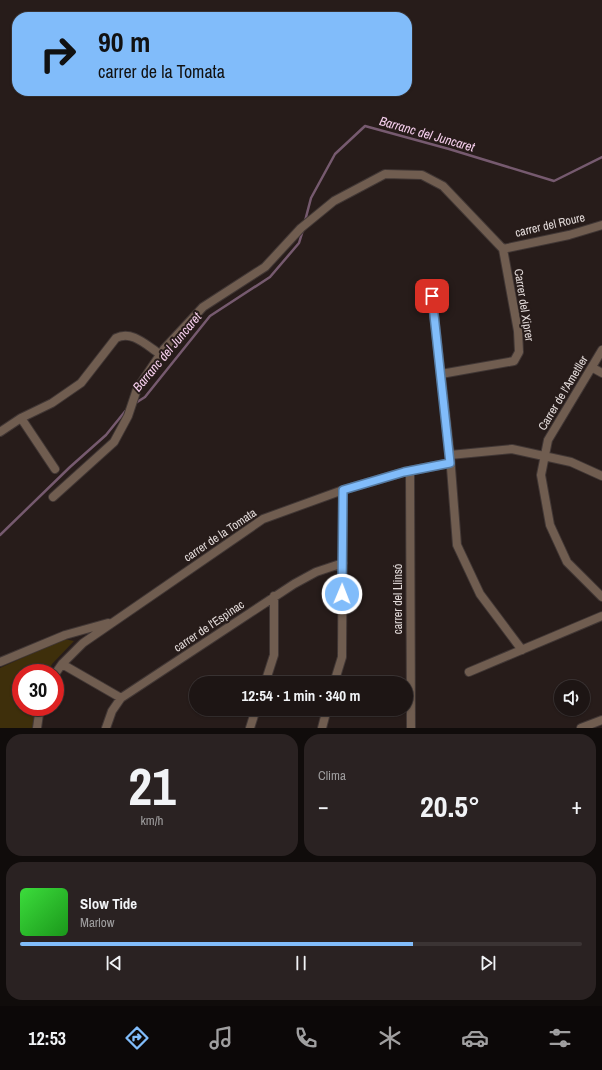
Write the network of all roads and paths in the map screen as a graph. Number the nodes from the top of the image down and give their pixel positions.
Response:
1 (602, 225) edge
2 (503, 249) junction
3 (432, 296) dead end
4 (602, 350) edge
5 (160, 354) junction
6 (593, 368) junction
7 (602, 373) edge
8 (441, 374) junction
9 (21, 418) junction
10 (0, 432) edge
11 (545, 456) junction
12 (450, 459) junction
13 (56, 469) dead end
14 (410, 471) junction
15 (602, 476) edge
16 (343, 490) junction
17 (52, 497) dead end
18 (343, 563) junction
19 (274, 596) junction
20 (602, 597) edge
21 (602, 616) edge
22 (114, 622) junction
23 (75, 631) junction
24 (83, 642) junction
25 (522, 650) junction
26 (0, 662) edge
27 (62, 664) edge
28 (64, 665) edge
29 (470, 672) dead end
30 (267, 676) edge
31 (336, 676) edge
32 (121, 698) junction
33 (39, 716) edge
34 (254, 716) edge
35 (325, 716) edge
36 (602, 720) edge
37 (37, 728) edge
38 (106, 728) edge
39 (250, 728) edge
40 (322, 728) edge
41 (411, 728) edge
42 (581, 728) edge

1 - 2 street, carrer del Roure
2 - 5 street
2 - 8 street, Carrer del Xiprer
3 - 8 street
4 - 6 street, Carrer de l'Ametller
5 - 9 street
5 - 17 street
6 - 7 street
6 - 11 street, Carrer de l'Ametller
8 - 12 street
9 - 10 street
9 - 13 street
11 - 12 street, carrer de la Tomata
11 - 15 street, carrer de la Tomata
11 - 20 street, Carrer de l'Ametller
12 - 14 street, carrer de la Tomata
12 - 25 street
14 - 16 street, carrer de la Tomata
14 - 41 street, carrer del Llinsó
16 - 18 street
16 - 22 street, carrer de la Tomata
18 - 19 street, carrer de l'Espinac
18 - 31 street
19 - 30 street
19 - 32 street, carrer de l'Espinac
21 - 25 street
22 - 23 street
22 - 24 street, carrer de la Tomata
23 - 24 street
23 - 26 street
24 - 27 street, carrer de la Tomata
25 - 29 street
28 - 32 street
32 - 38 street, carrer de l'Espinac
33 - 37 street
34 - 39 street
35 - 40 street
36 - 42 street

